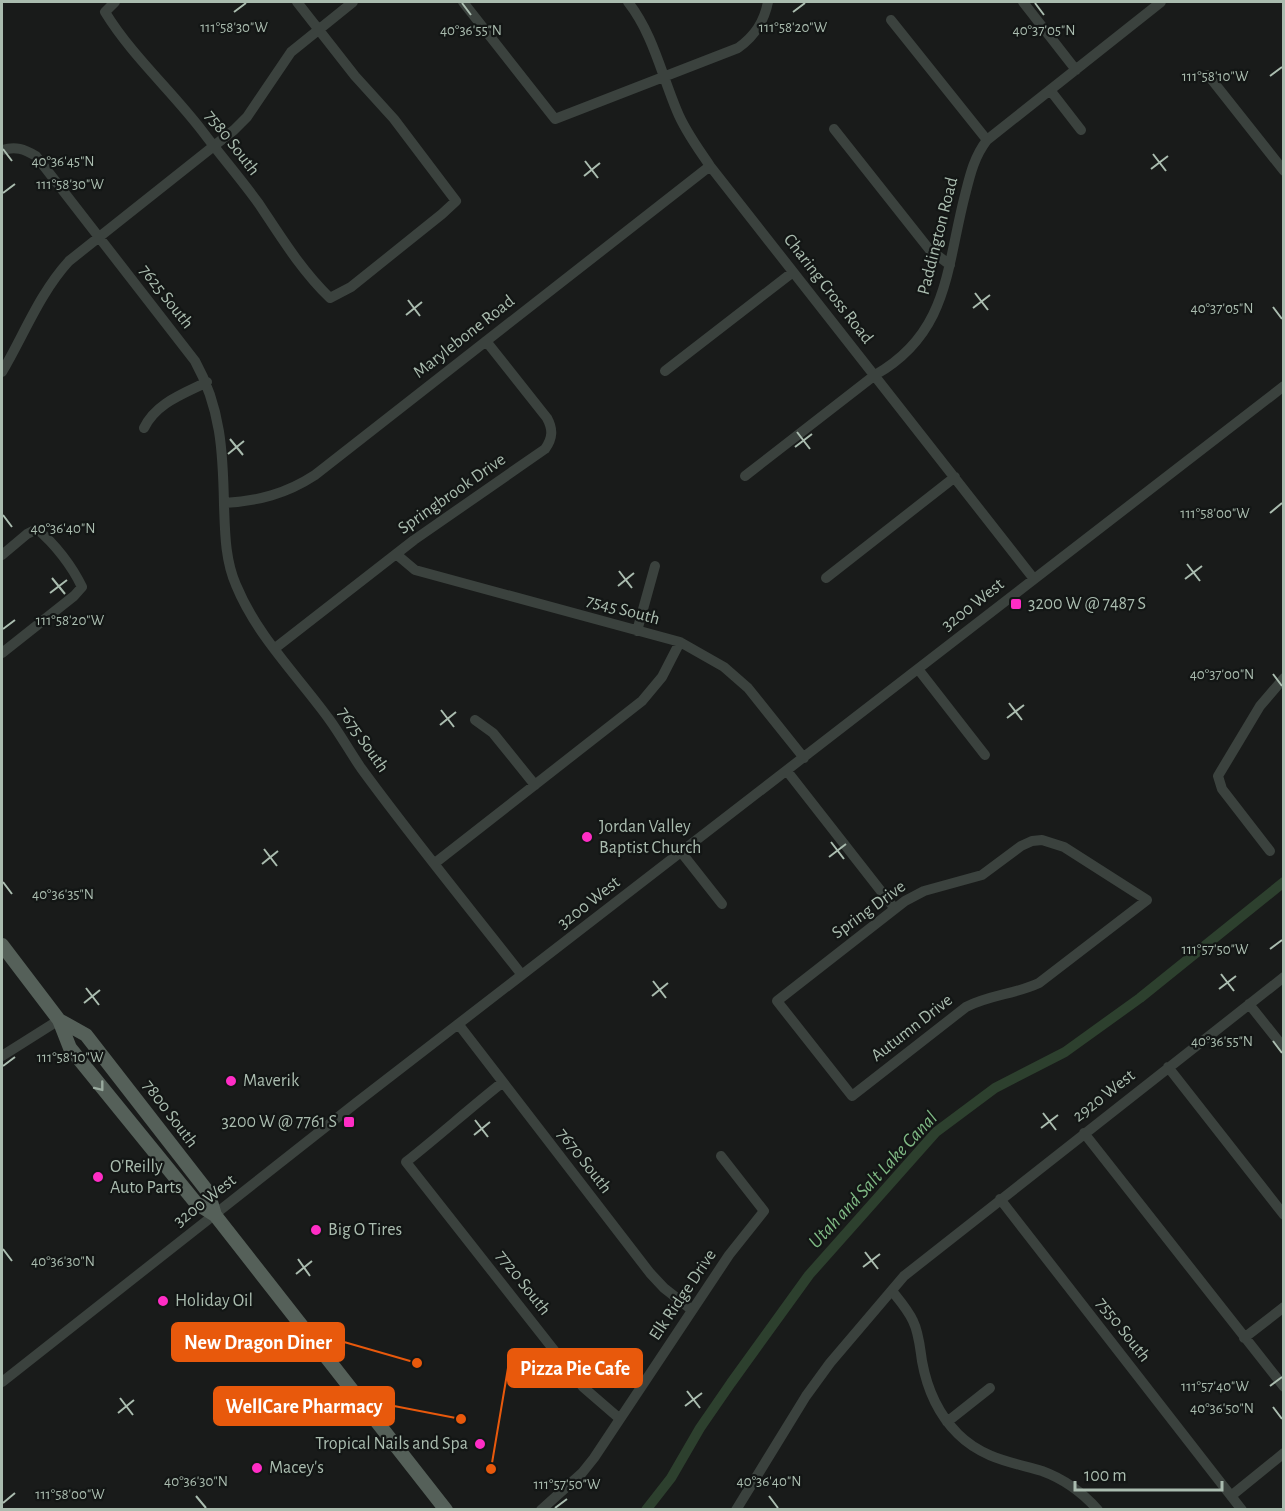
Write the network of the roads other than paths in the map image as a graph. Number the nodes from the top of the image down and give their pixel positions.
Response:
1 (115, 2) edge
2 (297, 2) edge
3 (354, 2) edge
4 (463, 2) edge
5 (628, 2) edge
6 (768, 2) edge
7 (1023, 2) edge
8 (1161, 2) edge
9 (891, 20) dead end
10 (318, 29) junction
11 (1076, 70) junction
12 (1208, 75) dead end
13 (663, 76) junction
14 (1050, 90) junction
15 (834, 129) dead end
16 (1081, 130) dead end
17 (987, 140) junction
18 (214, 146) junction
19 (2, 150) edge
20 (710, 166) junction
21 (1284, 171) edge
22 (99, 237) junction
23 (950, 265) junction
24 (793, 272) junction
25 (486, 341) junction
26 (665, 371) dead end
27 (2, 372) edge
28 (875, 375) junction
29 (207, 382) junction
30 (1284, 386) edge
31 (144, 428) dead end
32 (745, 476) dead end
33 (955, 477) junction
34 (224, 502) junction
35 (396, 554) junction
36 (2, 555) edge
37 (655, 566) dead end
38 (826, 578) dead end
39 (1034, 579) junction
40 (637, 631) junction
41 (680, 642) junction
42 (274, 649) junction
43 (2, 653) edge
44 (918, 669) junction
45 (1284, 678) edge
46 (475, 720) dead end
47 (985, 755) dead end
48 (804, 758) junction
49 (787, 771) junction
50 (535, 785) junction
51 (1270, 851) dead end
52 (681, 852) junction
53 (435, 863) junction
54 (1147, 900) joint
55 (722, 904) dead end
56 (895, 909) junction
57 (2, 945) edge
58 (522, 975) junction
59 (1284, 977) edge
60 (777, 1001) joint
61 (1249, 1004) junction
62 (59, 1020) junction
63 (459, 1025) junction
64 (1284, 1048) edge
65 (2, 1056) edge
66 (1168, 1067) junction
67 (502, 1082) junction
68 (1083, 1133) junction
69 (721, 1156) dead end
70 (1000, 1199) junction
71 (215, 1215) junction
72 (1284, 1215) edge
73 (892, 1291) junction
74 (1284, 1307) edge
75 (692, 1310) junction
76 (1244, 1338) junction
77 (2, 1382) edge
78 (1284, 1387) edge
79 (990, 1388) dead end
80 (620, 1419) junction
81 (947, 1422) junction
82 (1284, 1453) edge
83 (1231, 1496) junction
84 (446, 1509) edge
85 (541, 1509) edge
86 (736, 1509) edge
87 (1098, 1509) edge
88 (1242, 1509) edge

1 - 18 street, 7580 South
2 - 10 street
3 - 10 street
4 - 13 street
5 - 13 street, Charing Cross Road
6 - 13 street
7 - 11 street
8 - 11 street, Paddington Road
9 - 17 street
10 - 18 street
10 - 18 street, 7580 South
11 - 14 street, Paddington Road
12 - 21 street
13 - 20 street, Charing Cross Road
14 - 16 street
14 - 17 street, Paddington Road
15 - 23 street
17 - 23 street, Paddington Road
18 - 22 street
19 - 22 street, 7625 South
20 - 24 street, Charing Cross Road
20 - 25 street, Marylebone Road
22 - 27 street
22 - 29 street, 7625 South
23 - 28 street, Paddington Road
24 - 26 street
24 - 28 street, Charing Cross Road
25 - 34 street, Marylebone Road
25 - 35 street, Springbrook Drive
28 - 32 street, Paddington Road
28 - 33 street, Charing Cross Road
29 - 31 street
29 - 34 street, 7625 South
30 - 39 street, 3200 West
33 - 38 street
33 - 39 street, Charing Cross Road
34 - 42 street, 7675 South
35 - 40 street, 7545 South
35 - 42 street, Springbrook Drive
36 - 43 street
37 - 40 street
39 - 44 street, 3200 West
40 - 41 street, 7545 South
41 - 48 street, 7545 South
41 - 50 street
42 - 53 street, 7675 South
44 - 47 street
44 - 48 street, 3200 West
45 - 51 street
46 - 50 street
48 - 49 street, 3200 West
49 - 52 street, 3200 West
49 - 56 street
50 - 53 street
52 - 55 street
52 - 58 street, 3200 West
53 - 58 street, 7675 South
54 - 56 street, Spring Drive
54 - 60 street, Autumn Drive
56 - 60 street, Spring Drive
57 - 62 main road, 7800 South
58 - 63 street, 3200 West
59 - 61 street, 2920 West
61 - 64 street
61 - 66 street, 2920 West
62 - 65 street
62 -> 71 main road, 7800 South
62 - 71 main road, 7800 South
63 - 67 street, 7670 South
63 - 71 street, 3200 West
66 - 68 street, 2920 West
66 - 72 street
67 - 75 street, 7670 South
67 - 80 street, 7720 South
68 - 70 street, 2920 West
68 - 76 street
69 - 75 street, Elk Ridge Drive
70 - 73 street, 2920 West
70 - 83 street, 7550 South
71 - 77 street, 3200 West
71 - 84 main road, 7800 South
73 - 81 street
73 - 86 street, 2920 West
74 - 76 street
75 - 80 street, Elk Ridge Drive
76 - 78 street
79 - 81 street
80 - 85 street, Elk Ridge Drive
81 - 87 street
82 - 83 street
83 - 88 street, 7550 South

